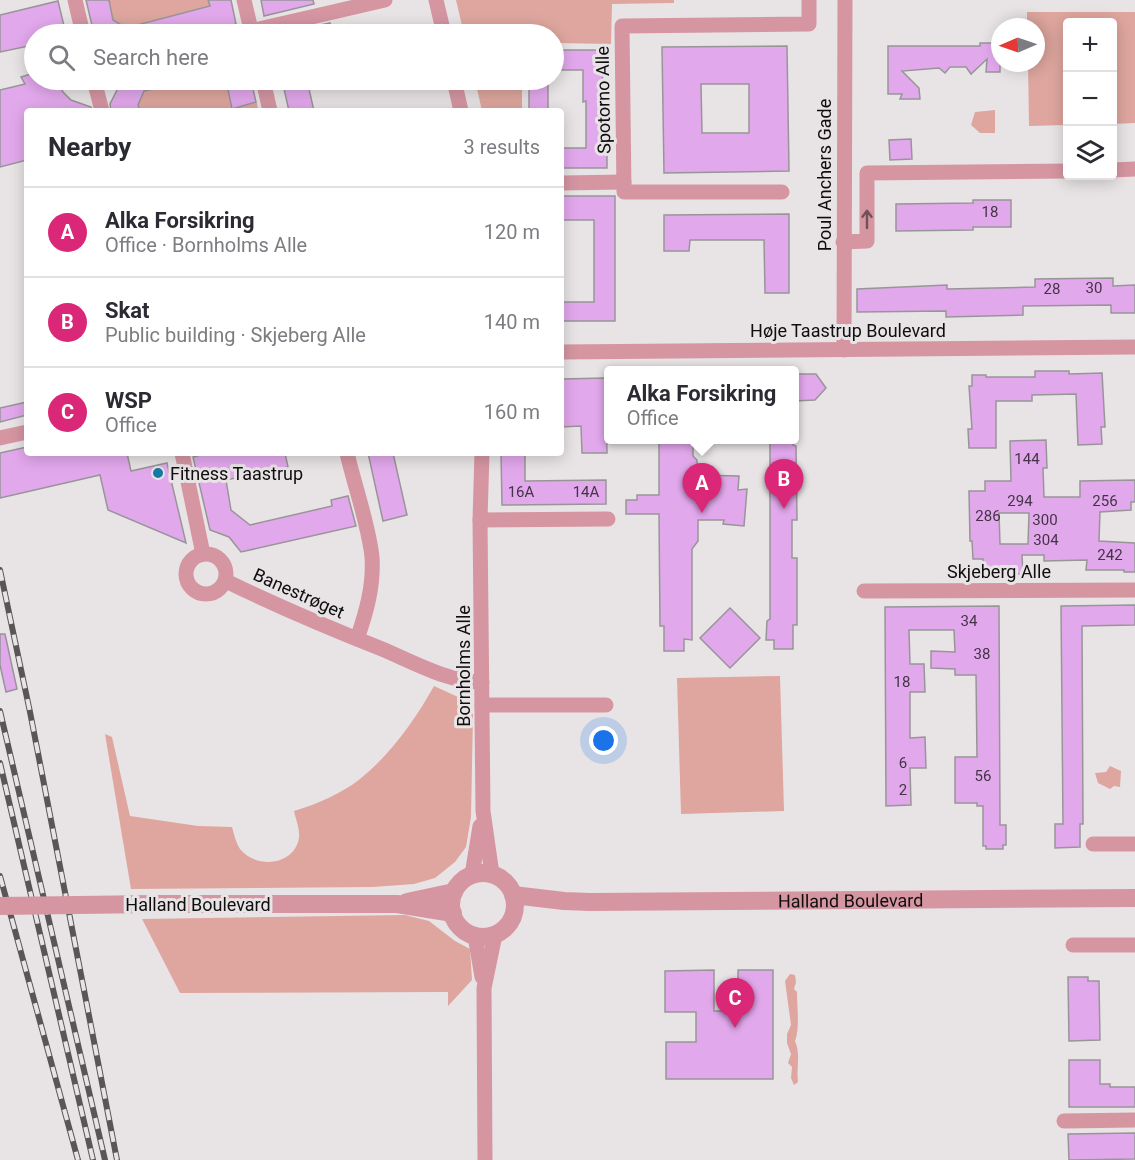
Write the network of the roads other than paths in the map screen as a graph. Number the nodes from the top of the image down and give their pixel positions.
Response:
1 (75, 0) edge
2 (244, 0) edge
3 (385, 0) edge
4 (436, 0) edge
5 (809, 0) edge
6 (846, 0) edge
7 (81, 24) edge
8 (246, 24) edge
9 (285, 24) edge
10 (442, 24) edge
11 (97, 90) edge
12 (265, 90) edge
13 (456, 90) edge
14 (101, 108) edge
15 (269, 108) edge
16 (460, 108) edge
17 (1117, 170) edge
18 (1135, 170) edge
19 (1063, 171) edge
20 (624, 182) junction
21 (564, 183) edge
22 (782, 192) dead end
23 (843, 242) junction
24 (1135, 347) edge
25 (844, 350) junction
26 (564, 352) edge
27 (24, 432) edge
28 (0, 438) edge
29 (183, 456) edge
30 (348, 456) edge
31 (482, 456) edge
32 (608, 519) dead end
33 (480, 520) junction
34 (203, 554) junction
35 (226, 581) junction
36 (1135, 590) edge
37 (864, 591) dead end
38 (357, 639) junction
39 (482, 682) junction
40 (483, 705) junction
41 (606, 705) dead end
42 (483, 811) junction
43 (1093, 844) dead end
44 (1135, 844) edge
45 (492, 874) junction
46 (472, 875) junction
47 (454, 892) junction
48 (1135, 898) edge
49 (514, 903) junction
50 (397, 904) junction
51 (0, 906) edge
52 (453, 913) junction
53 (495, 935) junction
54 (475, 936) junction
55 (1073, 945) dead end
56 (1135, 945) edge
57 (484, 988) junction
58 (1135, 1120) edge
59 (1064, 1121) dead end
60 (485, 1160) edge

1 - 7 street
2 - 8 street
3 - 9 street
4 - 10 street
5 - 20 street, Spotorno Alle
6 - 23 street, Poul Anchers Gade
11 - 14 street
12 - 15 street
13 - 16 street
17 - 18 street
23 -> 19 street
20 - 21 street
20 - 22 street
23 - 25 street, Poul Anchers Gade
24 - 25 street, Høje Taastrup Boulevard
25 - 26 street, Høje Taastrup Boulevard
27 - 28 street
29 - 34 street
30 - 38 street, Banestrøget
31 - 33 street, Bornholms Alle
32 - 33 street
33 - 39 street, Bornholms Alle
34 - 35 street
34 - 35 street
35 - 38 street, Banestrøget
36 - 37 street, Skjeberg Alle
38 - 39 street, Banestrøget
39 - 40 street, Bornholms Alle
40 - 41 street
40 - 42 street, Bornholms Alle
42 - 45 street, Bornholms Alle
42 - 46 street, Bornholms Alle
43 - 44 street
45 - 46 street
45 - 49 street
46 - 47 street
47 - 50 street, Halland Boulevard
47 - 52 street
48 - 49 street, Halland Boulevard
49 - 53 street
50 - 51 street, Halland Boulevard, bridge
50 - 52 street, Halland Boulevard
52 - 54 street
53 - 54 street
53 - 57 street
54 - 57 street
55 - 56 street
57 - 60 street
58 - 59 street

